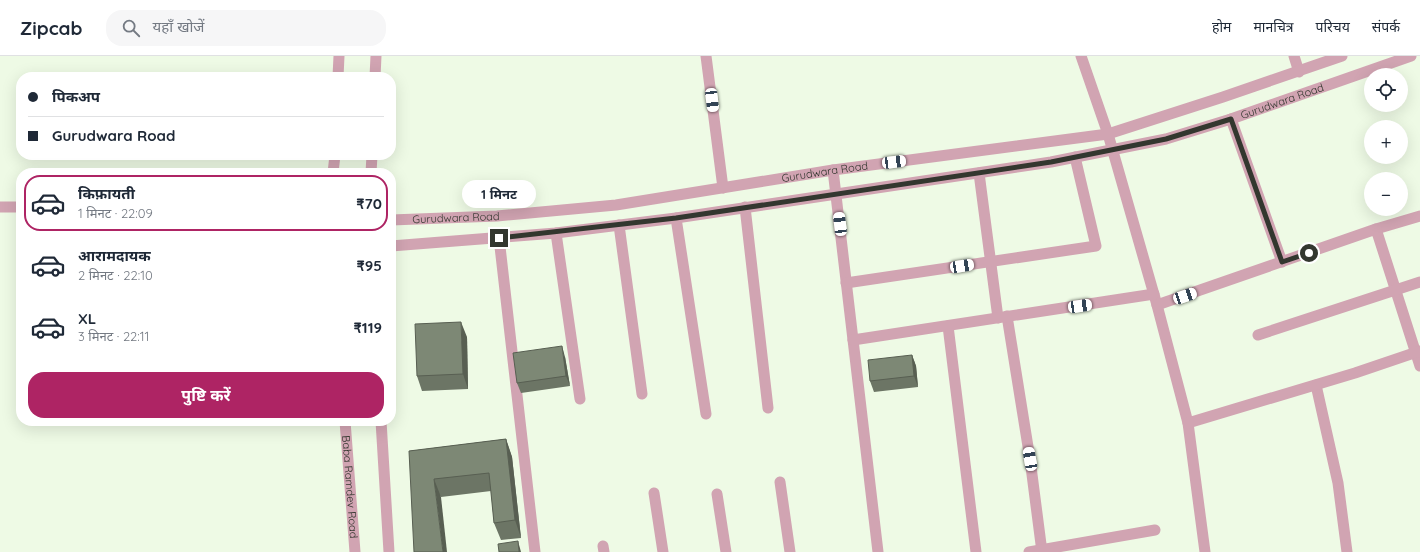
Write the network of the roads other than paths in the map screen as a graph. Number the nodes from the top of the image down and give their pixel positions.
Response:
1 (339, 56) edge
2 (376, 56) edge
3 (706, 56) edge
4 (1082, 56) edge
5 (1294, 56) edge
6 (1342, 56) edge
7 (1411, 56) edge
8 (338, 72) edge
9 (375, 72) edge
10 (1299, 72) junction
11 (1231, 119) junction
12 (1108, 134) junction
13 (1112, 150) junction
14 (1075, 157) junction
15 (833, 170) junction
16 (979, 173) junction
17 (723, 188) junction
18 (836, 195) junction
19 (0, 207) edge
20 (16, 207) edge
21 (745, 207) junction
22 (1420, 216) edge
23 (676, 218) junction
24 (396, 220) edge
25 (619, 225) junction
26 (1376, 229) junction
27 (556, 233) junction
28 (499, 238) junction
29 (396, 246) edge
30 (991, 261) junction
31 (1282, 262) junction
32 (1420, 282) edge
33 (846, 283) junction
34 (1396, 290) junction
35 (1156, 300) junction
36 (1002, 317) junction
37 (948, 326) junction
38 (1258, 335) dead end
39 (853, 340) junction
40 (1418, 352) edge
41 (1420, 366) edge
42 (1316, 385) junction
43 (642, 394) dead end
44 (580, 399) dead end
45 (768, 408) dead end
46 (706, 414) dead end
47 (1188, 423) junction
48 (345, 426) edge
49 (381, 426) edge
50 (780, 482) dead end
51 (654, 493) dead end
52 (717, 494) dead end
53 (1155, 530) dead end
54 (1042, 551) edge
55 (355, 552) edge
56 (389, 552) edge
57 (535, 552) edge
58 (663, 552) edge
59 (726, 552) edge
60 (790, 552) edge
61 (878, 552) edge
62 (976, 552) edge
63 (1029, 552) edge
64 (1205, 552) edge
65 (1347, 552) edge

1 - 8 street
2 - 9 street
3 - 17 street
4 - 12 street
5 - 10 street
6 - 10 street, Gurudwara Road
7 - 11 street, Gurudwara Road
10 - 12 street, Gurudwara Road
11 - 13 street, Gurudwara Road
11 - 31 street
12 - 13 street
12 - 15 street, Gurudwara Road
13 - 14 street, Gurudwara Road
13 - 35 street
14 - 16 street, Gurudwara Road
14 - 30 street
15 - 17 street, Gurudwara Road
15 - 18 street
16 - 18 street, Gurudwara Road
16 - 30 street
17 - 24 street, Gurudwara Road
18 - 21 street, Gurudwara Road
18 - 33 street
19 - 20 street
21 - 23 street, Gurudwara Road
21 - 45 street
22 - 26 street
23 - 25 street, Gurudwara Road
23 - 46 street
25 - 27 street, Gurudwara Road
25 - 43 street
26 - 31 street
26 - 34 street
27 - 28 street, Gurudwara Road
27 - 44 street
28 - 29 street, Gurudwara Road
28 - 57 street
30 - 33 street
30 - 36 street
31 - 35 street
32 - 34 street
33 - 39 street
34 - 38 street
34 - 40 street
35 - 36 street
35 - 47 street
36 - 37 street
36 - 54 street
37 - 39 street
37 - 62 street
39 - 61 street
40 - 41 street
40 - 42 street
42 - 47 street
42 - 65 street
47 - 64 street
48 - 55 street, Baba Ramdev Road
49 - 56 street
50 - 60 street
51 - 58 street
52 - 59 street
53 - 54 street
54 - 63 street

